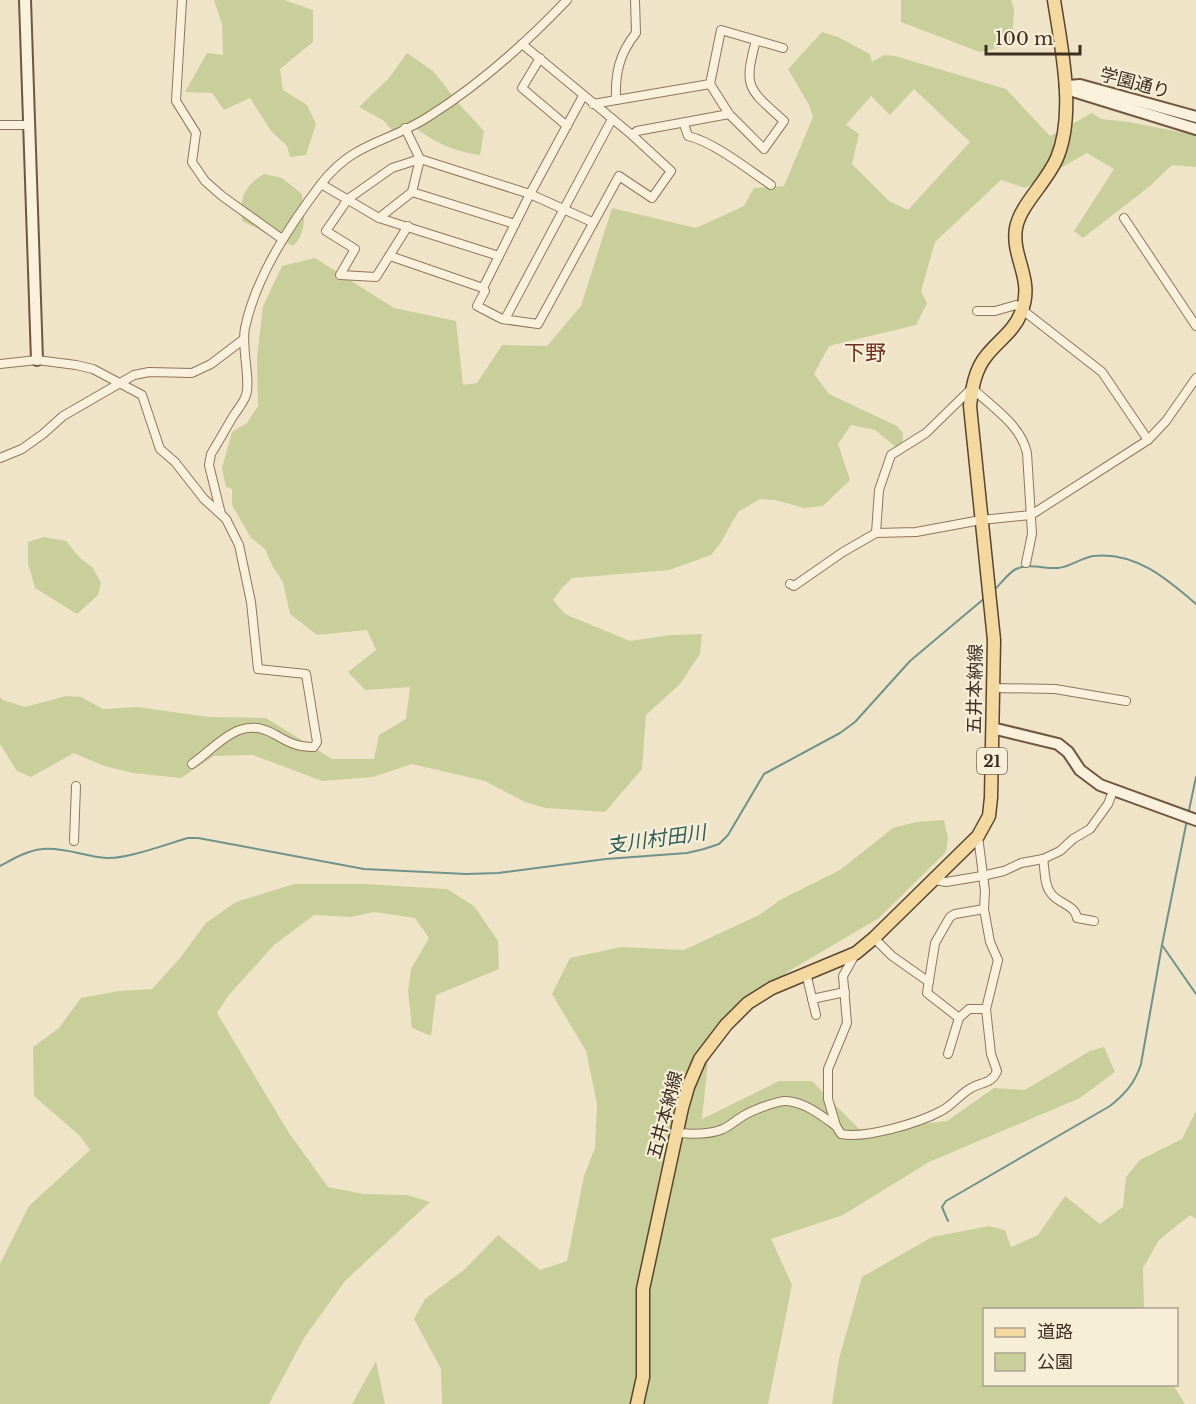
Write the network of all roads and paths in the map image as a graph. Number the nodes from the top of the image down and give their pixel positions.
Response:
1 (25, 0) edge
2 (182, 0) edge
3 (567, 0) edge
4 (634, 0) edge
5 (1054, 0) edge
6 (756, 40) junction
7 (522, 44) junction
8 (783, 48) dead end
9 (540, 58) junction
10 (710, 84) junction
11 (1065, 86) junction
12 (583, 96) junction
13 (616, 100) junction
14 (593, 104) junction
15 (729, 114) junction
16 (1196, 117) edge
17 (612, 119) junction
18 (684, 124) junction
19 (0, 125) edge
20 (29, 125) junction
21 (567, 126) junction
22 (405, 128) junction
23 (1196, 129) edge
24 (632, 135) junction
25 (420, 159) junction
26 (321, 184) junction
27 (771, 185) dead end
28 (412, 192) junction
29 (530, 194) junction
30 (348, 199) junction
31 (563, 209) junction
32 (379, 218) junction
33 (1124, 218) dead end
34 (592, 222) junction
35 (515, 224) junction
36 (408, 226) junction
37 (282, 238) junction
38 (390, 256) junction
39 (499, 256) junction
40 (483, 288) junction
41 (1022, 310) junction
42 (977, 311) dead end
43 (505, 319) junction
44 (1196, 327) edge
45 (244, 339) junction
46 (37, 360) junction
47 (0, 364) edge
48 (1196, 378) edge
49 (120, 383) junction
50 (972, 388) junction
51 (1148, 440) junction
52 (0, 458) edge
53 (221, 514) junction
54 (1030, 515) junction
55 (981, 520) junction
56 (876, 533) junction
57 (1026, 563) dead end
58 (790, 585) dead end
59 (993, 688) junction
60 (1126, 701) dead end
61 (992, 728) junction
62 (192, 764) dead end
63 (76, 786) dead end
64 (1113, 791) junction
65 (1196, 820) edge
66 (978, 836) junction
67 (74, 841) dead end
68 (1043, 859) junction
69 (982, 876) junction
70 (934, 880) junction
71 (984, 909) junction
72 (1094, 921) dead end
73 (874, 938) junction
74 (856, 953) junction
75 (807, 973) junction
76 (929, 982) junction
77 (845, 992) junction
78 (812, 999) junction
79 (986, 1009) junction
80 (816, 1015) dead end
81 (959, 1018) junction
82 (948, 1054) dead end
83 (836, 1126) junction
84 (677, 1133) junction
85 (636, 1404) edge

1 - 20 street
2 - 37 street
3 - 7 street
4 - 13 street
5 - 11 main road, 五井本納線 / 21
6 - 8 street
6 - 10 street
6 - 15 street
7 - 9 street
7 - 22 street
9 - 12 street
9 - 21 street
10 - 13 street
10 - 15 street
11 - 16 street, 学園通り
11 - 23 street
11 - 41 main road, 五井本納線 / 21
12 - 14 street
12 - 21 street
13 - 14 street
14 - 17 street
15 - 18 street
17 - 24 street
17 - 31 street
18 - 24 street
18 - 27 street
19 - 20 street
20 - 46 street
21 - 29 street
22 - 25 street
22 - 26 street
24 - 34 street
25 - 28 street
25 - 29 street
25 - 30 street
26 - 30 street
26 - 37 street
28 - 32 street
28 - 35 street
29 - 31 street
29 - 35 street
30 - 32 street
30 - 38 street
31 - 34 street
31 - 43 street
32 - 36 street
33 - 44 street
34 - 43 street
35 - 39 street
36 - 38 street
36 - 39 street
37 - 45 street
38 - 40 street
39 - 40 street
40 - 43 street
41 - 42 street
41 - 50 main road, 五井本納線 / 21
41 - 51 street
45 - 49 street
45 - 53 street
46 - 47 street
46 - 49 street
48 - 51 street
49 - 52 street
49 - 53 street
50 - 54 street
50 - 55 main road, 五井本納線 / 21
50 - 56 street
51 - 54 street
53 - 62 street
54 - 55 street
54 - 57 street
55 - 56 street
55 - 59 main road, 五井本納線 / 21
56 - 58 street
59 - 60 street
59 - 61 main road, 五井本納線 / 21
61 - 64 street
61 - 66 main road, 五井本納線 / 21
63 - 67 street
64 - 65 street
64 - 68 street
66 - 69 street
66 - 70 main road, 五井本納線 / 21
68 - 69 street
68 - 72 street
69 - 70 street
69 - 71 street
70 - 73 main road, 五井本納線 / 21
71 - 76 street
71 - 79 street
73 - 74 main road, 五井本納線 / 21
73 - 76 street
74 - 75 main road, 五井本納線 / 21
74 - 77 street
75 - 78 street
75 - 84 main road, 五井本納線 / 21
76 - 81 street
77 - 78 street
77 - 83 street
78 - 80 street
79 - 81 street
79 - 83 street
81 - 82 street
83 - 84 street
84 - 85 main road, 五井本納線 / 21

